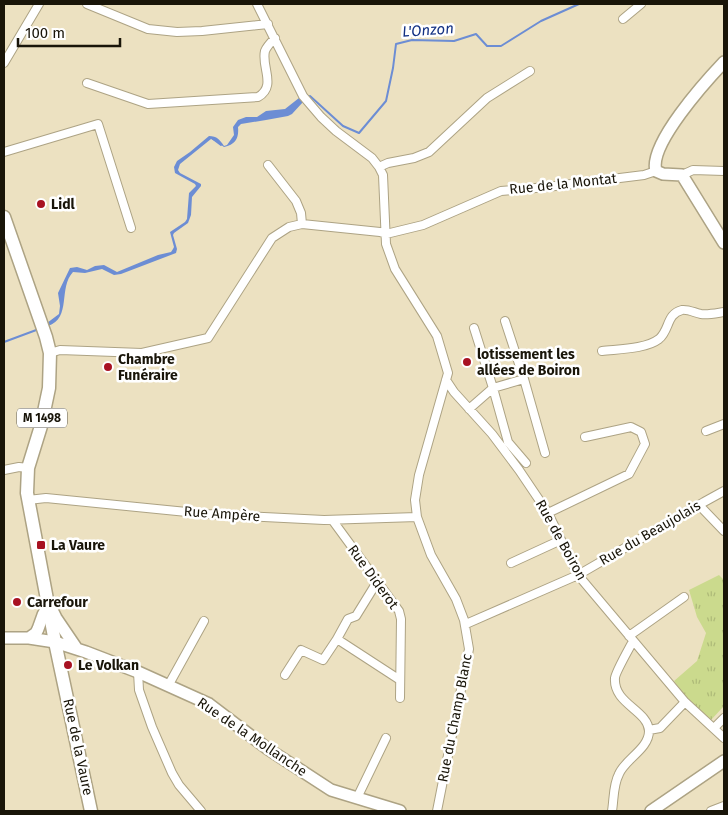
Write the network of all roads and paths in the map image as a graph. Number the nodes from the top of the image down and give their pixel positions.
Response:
1 (39, 4) edge
2 (87, 4) edge
3 (257, 4) edge
4 (641, 4) edge
5 (623, 19) dead end
6 (268, 24) junction
7 (275, 38) junction
8 (724, 62) edge
9 (4, 63) edge
10 (530, 71) dead end
11 (87, 83) dead end
12 (4, 152) edge
13 (268, 165) dead end
14 (379, 167) junction
15 (656, 171) junction
16 (724, 171) edge
17 (682, 174) junction
18 (4, 217) edge
19 (302, 224) junction
20 (130, 228) dead end
21 (386, 234) junction
22 (724, 243) edge
23 (724, 312) edge
24 (505, 321) dead end
25 (474, 328) dead end
26 (602, 351) dead end
27 (50, 353) junction
28 (524, 379) junction
29 (446, 380) junction
30 (493, 388) junction
31 (469, 409) junction
32 (724, 424) edge
33 (706, 431) dead end
34 (585, 437) dead end
35 (545, 453) dead end
36 (526, 463) dead end
37 (28, 468) junction
38 (4, 470) edge
39 (724, 491) edge
40 (28, 500) junction
41 (698, 505) junction
42 (548, 513) junction
43 (418, 518) junction
44 (333, 520) junction
45 (724, 531) edge
46 (561, 540) junction
47 (511, 563) dead end
48 (578, 575) junction
49 (378, 582) junction
50 (684, 597) dead end
51 (48, 603) junction
52 (204, 621) dead end
53 (466, 624) junction
54 (4, 638) edge
55 (631, 638) junction
56 (31, 639) junction
57 (337, 639) junction
58 (55, 642) junction
59 (77, 649) junction
60 (59, 660) junction
61 (138, 672) junction
62 (285, 675) dead end
63 (400, 680) junction
64 (168, 686) junction
65 (400, 698) dead end
66 (685, 702) junction
67 (724, 718) edge
68 (714, 728) junction
69 (649, 730) junction
70 (386, 738) dead end
71 (724, 738) edge
72 (724, 761) edge
73 (357, 798) junction
74 (724, 806) edge
75 (91, 811) edge
76 (201, 811) edge
77 (400, 811) edge
78 (437, 811) edge
79 (612, 811) edge
80 (651, 811) edge
81 (711, 811) edge

1 - 9 street
2 - 6 street
3 - 6 street
4 - 5 street
6 - 7 street
7 - 11 street
7 - 14 street
8 - 15 main road
10 - 14 street
12 - 20 street
13 - 19 street
14 - 21 street, Rue du Champ Blanc
15 - 17 main road
15 - 21 street, Rue de la Montat
16 - 17 street
17 - 22 main road
18 - 27 main road, M 1498
19 - 21 street
19 - 27 street
21 - 29 street, Rue du Champ Blanc
23 - 26 street
24 - 28 street
25 - 30 street
27 - 37 main road, M 1498
28 - 30 street
28 - 35 street
29 - 31 street, Rue de Boiron
29 - 43 street, Rue du Champ Blanc
30 - 31 street
30 - 36 street
31 - 42 street, Rue de Boiron
32 - 33 street
34 - 42 street
37 - 38 street
37 - 40 main road, M 1498
39 - 41 street, Rue du Beaujolais
40 - 44 street, Rue Ampère
40 - 51 main road, M 1498
41 - 45 street
41 - 48 street, Rue du Beaujolais
42 - 46 street, Rue de Boiron
43 - 44 street, Rue Ampère
43 - 53 street, Rue du Champ Blanc
44 - 49 street, Rue Diderot
46 - 47 street
46 - 48 street, Rue de Boiron
48 - 53 street, Rue du Beaujolais
48 - 55 street, Rue de Boiron
49 - 57 street
49 - 63 street, Rue Diderot
50 - 55 street
51 - 56 main road
51 - 58 main road, M 1498
51 - 59 main road
52 - 64 street
53 - 78 street, Rue du Champ Blanc
54 - 56 main road, Rue de la Mollanche
55 - 66 street, Rue de Boiron
55 - 69 street
56 - 58 main road, Rue de la Mollanche
56 - 60 main road
57 - 62 street
57 - 63 street
58 - 59 main road, Rue de la Mollanche
58 - 60 main road, M 1498
59 - 61 main road, Rue de la Mollanche
60 - 75 main road, Rue de la Vaure / M 1498
61 - 64 main road, Rue de la Mollanche
61 - 76 street
63 - 65 street, Rue Diderot
64 - 73 main road, Rue de la Mollanche
66 - 68 street, Rue de Boiron
66 - 69 street
67 - 68 street
68 - 71 street, Rue de Boiron
69 - 79 street
70 - 73 street
72 - 80 main road
73 - 77 main road, Rue de la Mollanche
74 - 81 street

